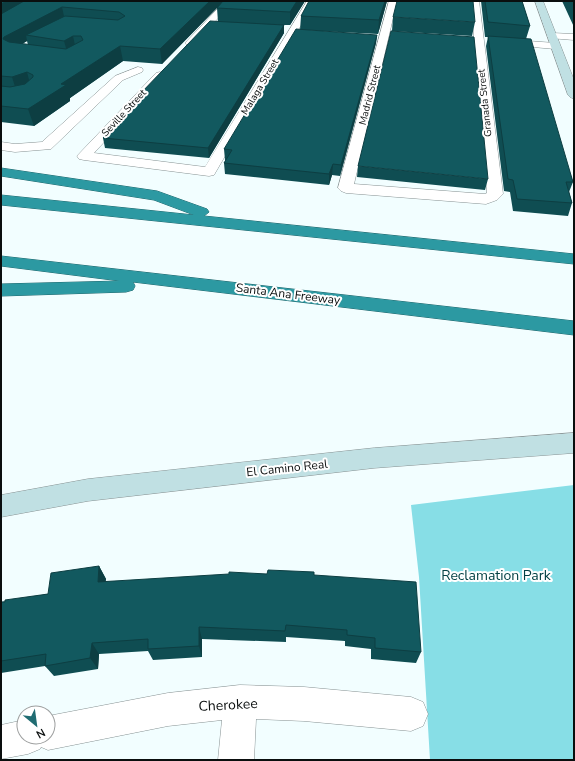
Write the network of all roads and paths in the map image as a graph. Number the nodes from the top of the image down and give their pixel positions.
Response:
1 (230, 1) edge
2 (311, 1) edge
3 (393, 1) edge
4 (475, 1) edge
5 (539, 1) edge
6 (207, 26) junction
7 (222, 26) edge
8 (574, 37) edge
9 (483, 41) junction
10 (554, 41) junction
11 (180, 54) edge
12 (169, 65) edge
13 (138, 70) dead end
14 (574, 95) edge
15 (1, 146) edge
16 (84, 156) joint
17 (1, 172) edge
18 (486, 199) joint
19 (1, 200) edge
20 (234, 224) junction
21 (574, 259) edge
22 (1, 260) edge
23 (205, 284) junction
24 (1, 290) edge
25 (574, 328) edge
26 (574, 444) edge
27 (1, 506) edge
28 (240, 702) junction
29 (411, 714) dead end
30 (56, 731) edge
31 (16, 739) edge
32 (1, 742) edge
33 (236, 760) edge

1 - 6 street
2 - 16 street, Malaga Street
3 - 18 street, Madrid Street
4 - 9 street, Granada Street
5 - 10 street
6 - 7 street
6 - 11 street
8 - 10 street
9 - 10 street
9 - 18 street, Granada Street
10 - 14 street
12 - 16 street, Seville Street
13 - 15 street
17 - 20 highway
19 - 20 highway
20 - 21 highway
22 - 23 highway, Santa Ana Freeway
23 - 24 highway
23 - 25 highway, Santa Ana Freeway
26 - 27 street, El Camino Real
28 - 29 street, Cherokee
28 - 30 street, Cherokee
28 - 33 street
31 - 32 street

